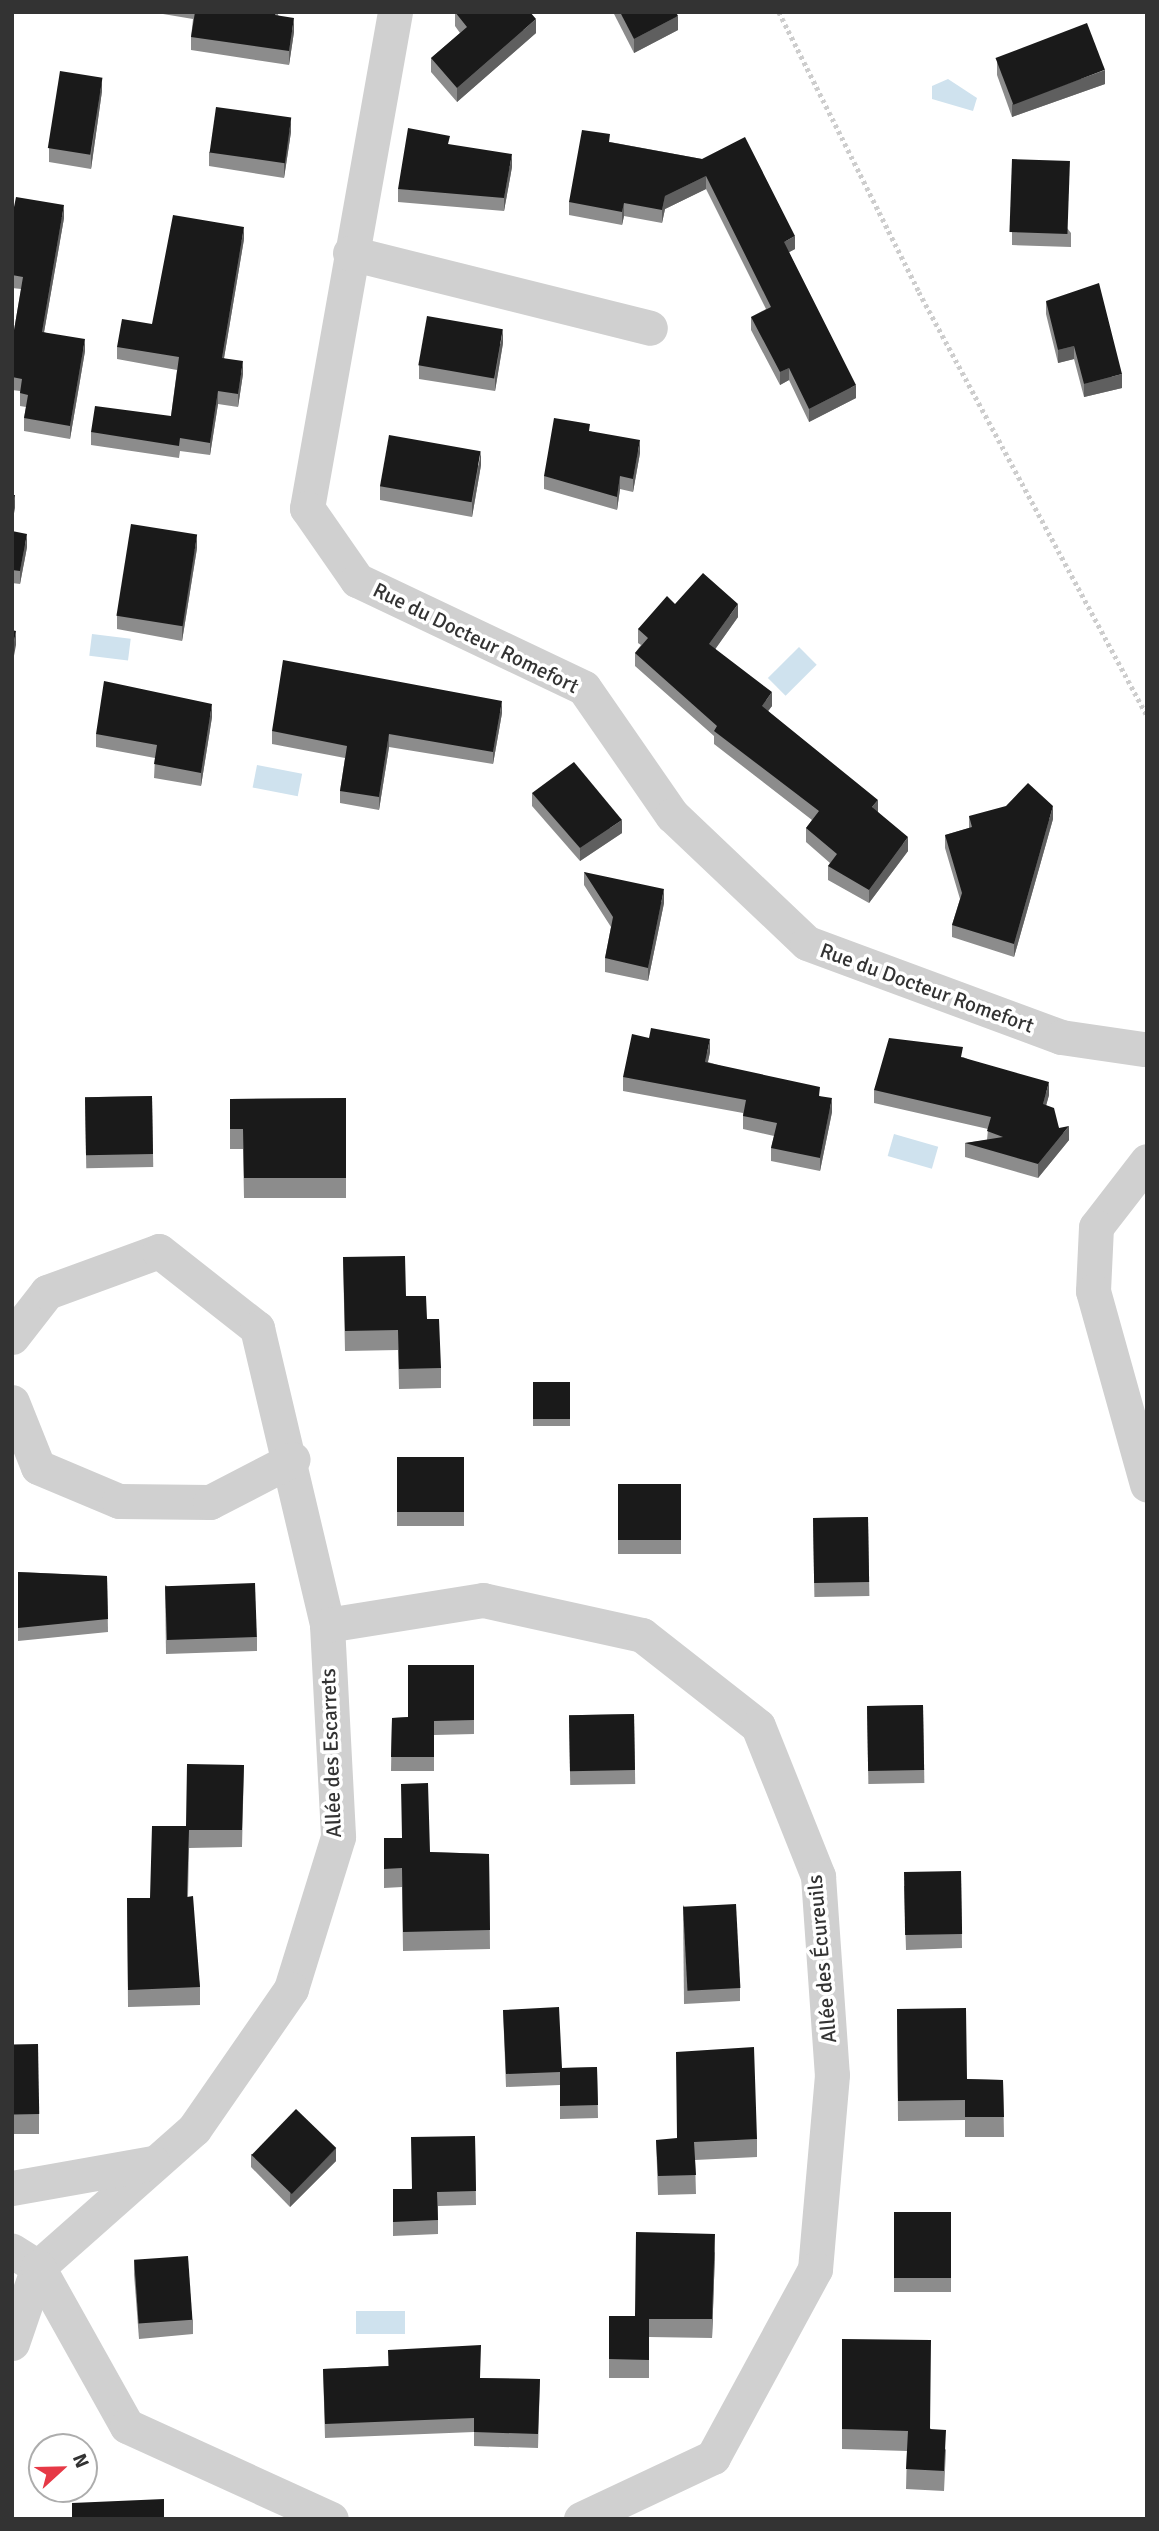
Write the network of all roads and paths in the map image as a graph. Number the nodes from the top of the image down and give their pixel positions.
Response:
1 (395, 12) edge
2 (779, 12) edge
3 (350, 253) junction
4 (650, 328) dead end
5 (1147, 716) edge
6 (1146, 1053) edge
7 (1147, 1161) edge
8 (12, 1337) edge
9 (12, 1402) edge
10 (293, 1460) junction
11 (1147, 1485) edge
12 (327, 1625) junction
13 (155, 2163) junction
14 (12, 2189) edge
15 (25, 2259) edge
16 (12, 2343) edge
17 (331, 2519) edge
18 (581, 2519) edge

1 - 3 street, Rue du Docteur Romefort
2 - 5 path
3 - 4 street
3 - 6 street, Rue du Docteur Romefort
7 - 11 street
8 - 10 street, Allée des Escarrets
9 - 10 street
10 - 12 street, Allée des Escarrets
12 - 13 street, Allée des Escarrets
12 - 18 street, Allée des Écureuils
13 - 14 street
13 - 15 street, Allée des Escarrets
15 - 16 street
15 - 17 street

